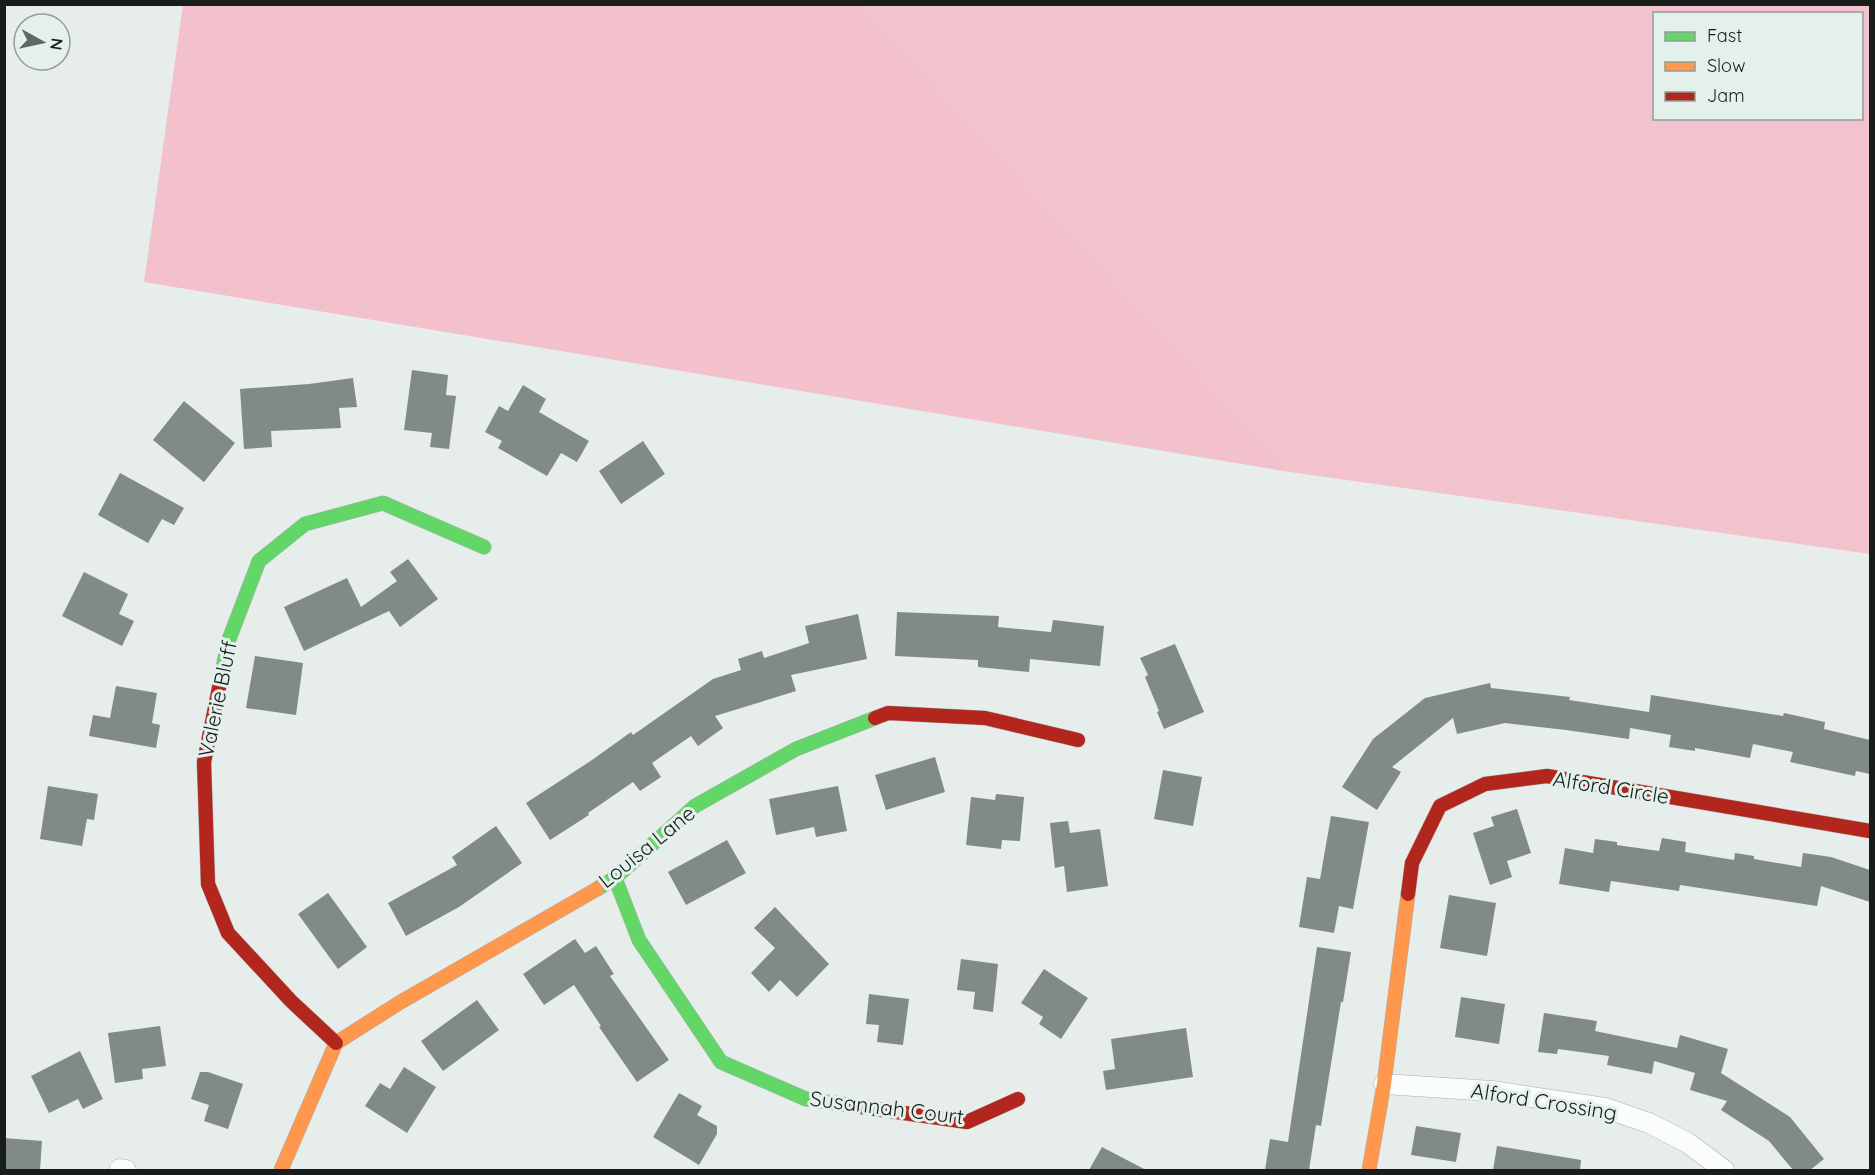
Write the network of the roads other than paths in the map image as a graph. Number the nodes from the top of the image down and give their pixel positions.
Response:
1 (484, 547) dead end
2 (1078, 740) dead end
3 (1870, 831) edge
4 (615, 878) junction
5 (336, 1043) junction
6 (1384, 1084) junction
7 (1018, 1099) dead end
8 (281, 1170) edge
9 (1369, 1170) edge
10 (1724, 1170) edge

1 - 5 street, Valerie Bluff
2 - 4 street, Louisa Lane
3 - 6 street, Alford Circle
4 - 5 street, Louisa Lane
4 - 7 street, Susannah Court
5 - 8 street
6 - 9 street, Alford Circle
6 - 10 street, Alford Crossing

